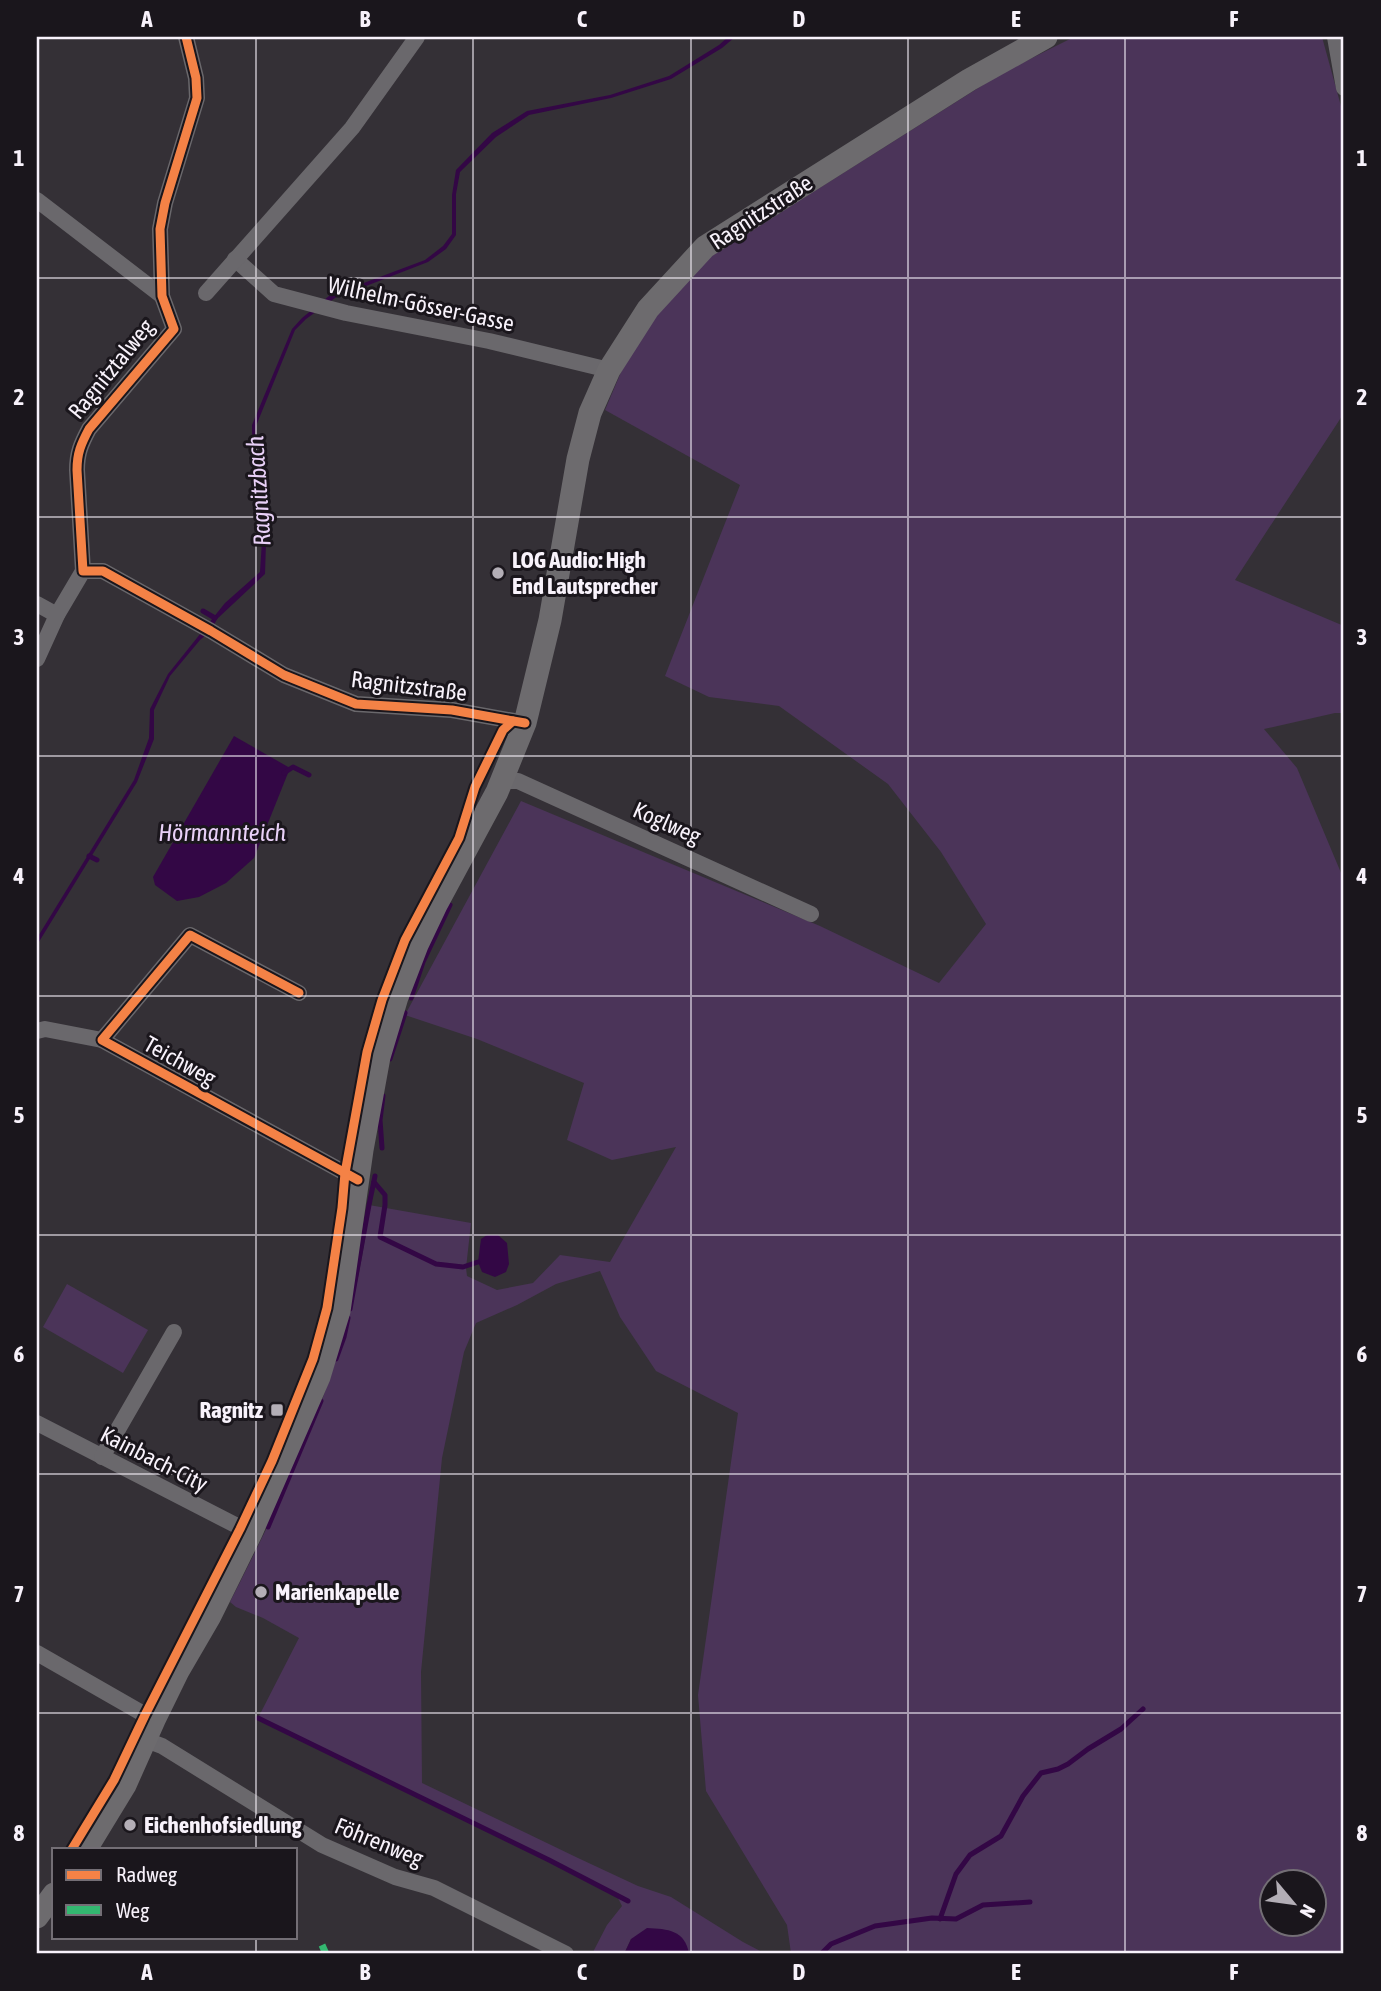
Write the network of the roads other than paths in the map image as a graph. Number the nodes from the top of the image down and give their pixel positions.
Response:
1 (186, 37) edge
2 (417, 37) edge
3 (1046, 37) edge
4 (1335, 37) edge
5 (1344, 88) edge
6 (37, 200) edge
7 (235, 260) junction
8 (205, 293) dead end
9 (162, 296) junction
10 (609, 370) junction
11 (83, 570) junction
12 (37, 604) edge
13 (57, 615) junction
14 (37, 659) edge
15 (525, 723) junction
16 (504, 775) junction
17 (811, 914) dead end
18 (299, 993) dead end
19 (37, 1031) edge
20 (102, 1040) junction
21 (358, 1180) junction
22 (174, 1332) dead end
23 (37, 1423) edge
24 (102, 1457) junction
25 (251, 1533) junction
26 (37, 1653) edge
27 (150, 1730) junction
28 (87, 1848) edge
29 (52, 1897) edge
30 (37, 1917) edge
31 (566, 1954) edge

1 - 9 street, Ragnitztalweg
2 - 7 street
3 - 10 main road, Ragnitzstraße
4 - 5 street
6 - 9 street, Ragnitztalweg
7 - 8 street
7 - 10 street, Wilhelm-Gösser-Gasse
9 - 11 street, Ragnitztalweg
10 - 15 main road, Ragnitzstraße
11 - 13 street
11 - 15 street, Ragnitzstraße
12 - 13 street
13 - 14 street
15 - 16 main road, Ragnitzstraße
16 - 17 street, Koglweg
16 - 21 main road, Ragnitzstraße
18 - 20 street, Teichweg
19 - 20 street, Teichweg
20 - 21 street, Teichweg
21 - 25 main road, Ragnitzstraße
22 - 24 street
23 - 24 street, Kainbach-City
24 - 25 street, Kainbach-City
25 - 27 main road, Ragnitzstraße
26 - 27 street, Föhrenweg
27 - 28 main road, Ragnitzstraße
27 - 31 street, Föhrenweg
29 - 30 main road

